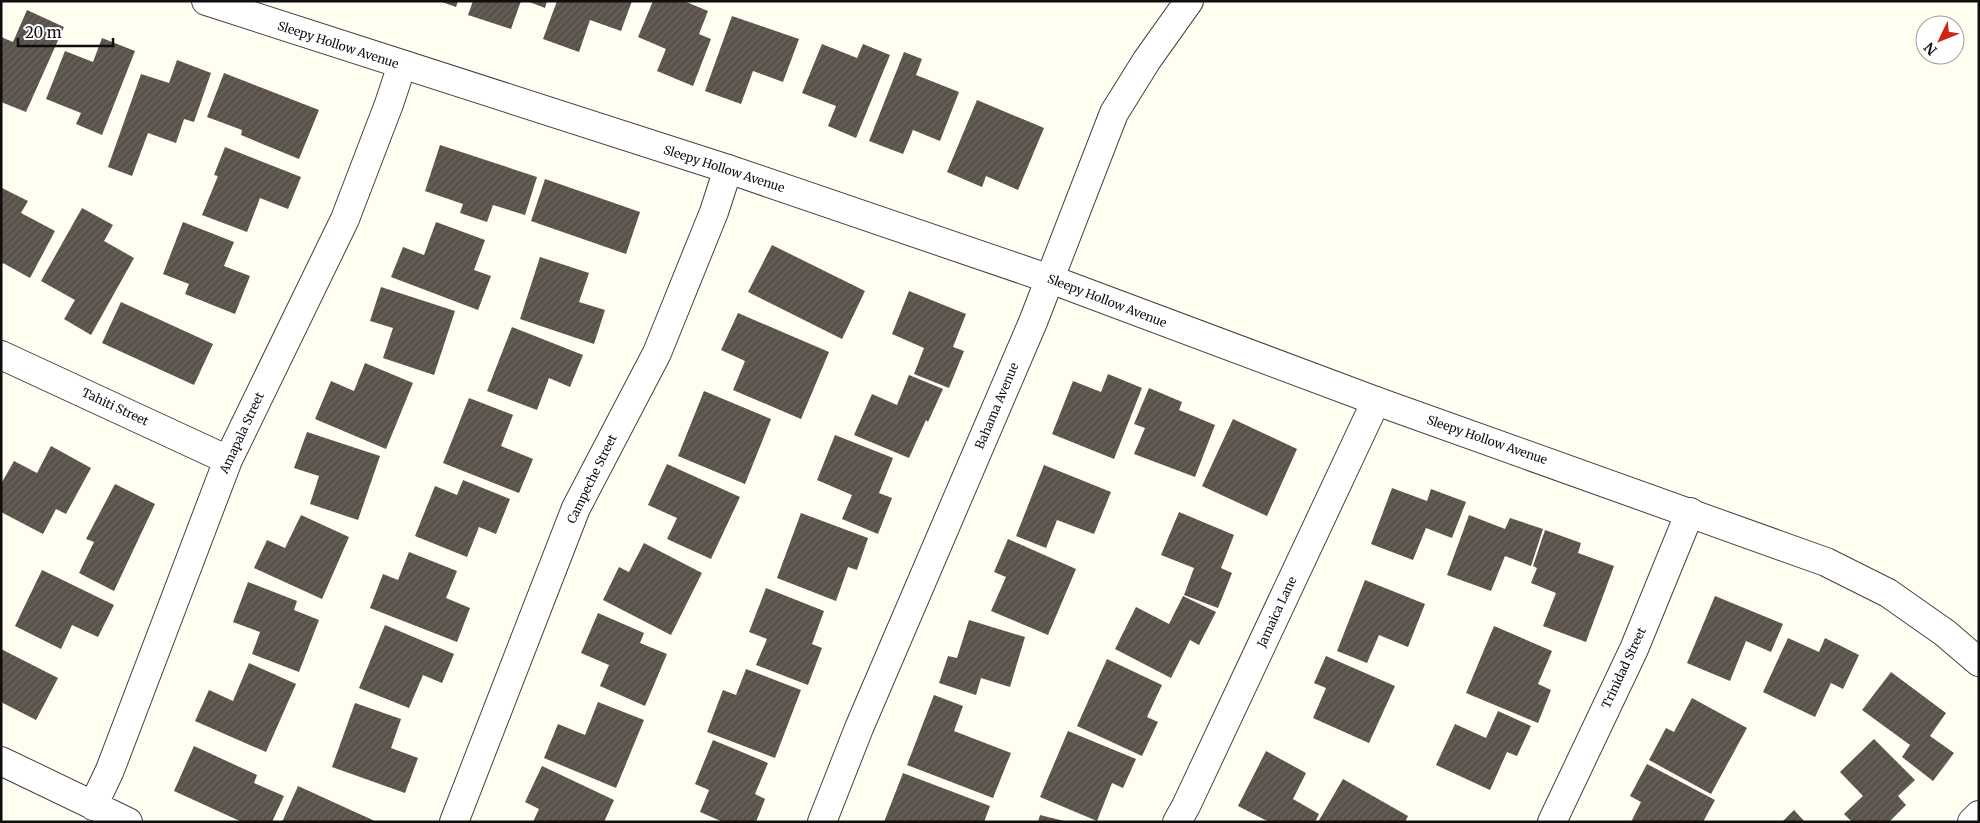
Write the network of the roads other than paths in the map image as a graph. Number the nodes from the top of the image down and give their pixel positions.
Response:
1 (206, 1) edge
2 (1189, 1) edge
3 (402, 65) junction
4 (728, 169) junction
5 (1050, 279) junction
6 (1, 355) edge
7 (1376, 401) junction
8 (228, 460) junction
9 (1690, 512) junction
10 (1979, 662) edge
11 (1, 761) edge
12 (94, 806) junction
13 (1979, 815) edge
14 (128, 822) edge
15 (454, 822) edge
16 (822, 822) edge
17 (1177, 822) edge
18 (1552, 822) edge
19 (1972, 822) edge

1 - 3 street, Sleepy Hollow Avenue
2 - 5 street, Bahama Avenue
3 - 4 street, Sleepy Hollow Avenue
3 - 8 street, Amapala Street
4 - 5 street, Sleepy Hollow Avenue
4 - 15 street, Campeche Street
5 - 7 street, Sleepy Hollow Avenue
5 - 16 street, Bahama Avenue
6 - 8 street, Tahiti Street
7 - 9 street, Sleepy Hollow Avenue
7 - 17 street, Jamaica Lane
8 - 12 street, Amapala Street
9 - 10 street, Sleepy Hollow Avenue
9 - 18 street, Trinidad Street
11 - 12 street
12 - 14 street
13 - 19 street

